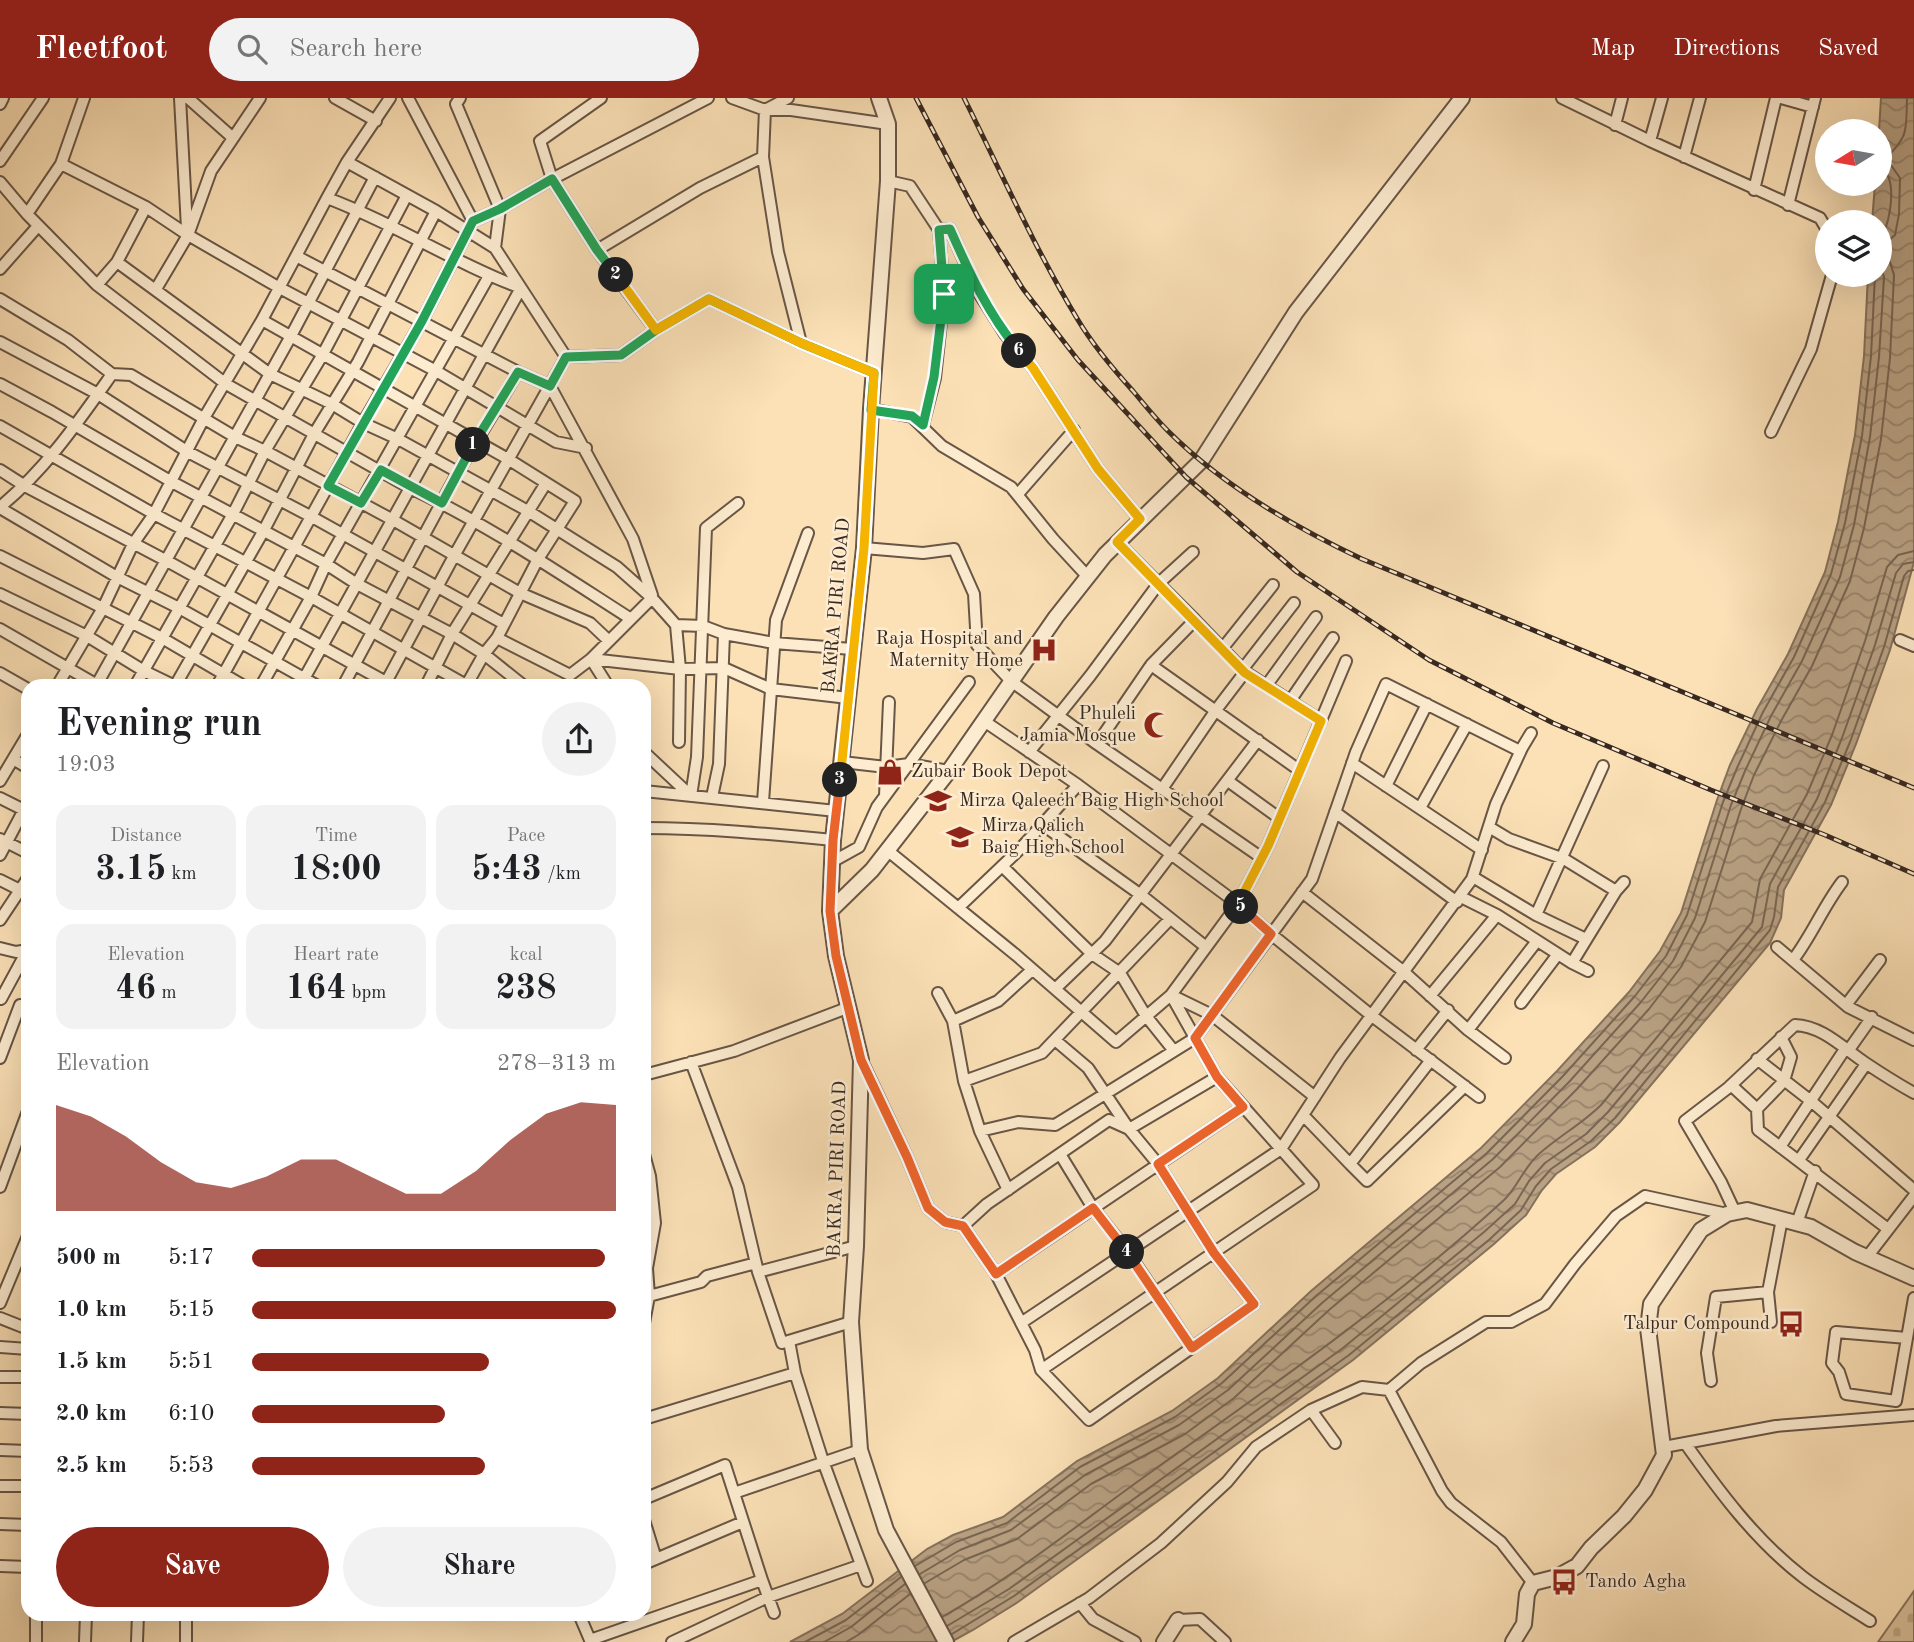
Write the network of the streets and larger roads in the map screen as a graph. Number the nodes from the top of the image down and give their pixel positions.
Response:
1 (3, 98) edge
2 (84, 98) edge
3 (180, 98) edge
4 (188, 98) edge
5 (260, 98) edge
6 (335, 98) edge
7 (390, 98) edge
8 (408, 98) edge
9 (460, 98) edge
10 (601, 98) edge
11 (708, 98) edge
12 (732, 98) edge
13 (759, 98) edge
14 (788, 98) edge
15 (879, 98) edge
16 (1462, 98) edge
17 (1562, 98) edge
18 (1622, 98) edge
19 (1662, 98) edge
20 (1700, 98) edge
21 (1778, 98) edge
22 (38, 99) edge
23 (1814, 102) edge
24 (688, 103) edge
25 (1582, 103) edge
26 (0, 104) edge
27 (765, 110) junction
28 (376, 121) junction
29 (888, 124) junction
30 (1615, 125) junction
31 (233, 138) junction
32 (1650, 141) junction
33 (763, 157) junction
34 (1684, 157) junction
35 (0, 161) edge
36 (347, 162) junction
37 (61, 164) junction
38 (374, 177) junction
39 (552, 179) junction
40 (888, 181) junction
41 (0, 182) edge
42 (1754, 190) junction
43 (407, 195) junction
44 (327, 198) junction
45 (1788, 205) junction
46 (146, 207) junction
47 (357, 209) junction
48 (500, 209) junction
49 (436, 211) junction
50 (27, 214) junction
51 (1815, 216) edge
52 (391, 225) junction
53 (470, 225) junction
54 (38, 226) junction
55 (939, 230) junction
56 (188, 235) junction
57 (422, 242) junction
58 (495, 248) junction
59 (597, 250) junction
60 (296, 256) junction
61 (454, 259) junction
62 (117, 262) junction
63 (0, 269) edge
64 (325, 271) junction
65 (489, 276) junction
66 (97, 285) junction
67 (278, 287) junction
68 (1829, 287) edge
69 (358, 288) junction
70 (521, 288) junction
71 (156, 289) junction
72 (0, 299) edge
73 (307, 302) junction
74 (387, 305) junction
75 (341, 319) junction
76 (262, 320) junction
77 (422, 321) junction
78 (656, 330) junction
79 (291, 336) junction
80 (370, 336) junction
81 (454, 338) junction
82 (0, 342) edge
83 (801, 343) junction
84 (403, 353) junction
85 (242, 354) junction
86 (323, 354) junction
87 (485, 355) junction
88 (566, 357) junction
89 (436, 371) junction
90 (352, 372) junction
91 (518, 372) junction
92 (874, 373) junction
93 (112, 374) junction
94 (270, 374) junction
95 (0, 384) edge
96 (226, 384) junction
97 (550, 386) junction
98 (383, 387) junction
99 (466, 388) junction
100 (300, 389) junction
101 (98, 394) junction
102 (255, 401) junction
103 (332, 404) junction
104 (497, 406) junction
105 (415, 407) junction
106 (871, 410) junction
107 (284, 417) junction
108 (204, 418) junction
109 (363, 423) junction
110 (445, 423) junction
111 (529, 425) junction
112 (923, 425) junction
113 (0, 426) edge
114 (76, 426) junction
115 (1074, 430) junction
116 (1771, 432) dead end
117 (314, 434) junction
118 (235, 437) junction
119 (398, 439) junction
120 (475, 442) junction
121 (586, 448) junction
122 (265, 451) junction
123 (188, 452) junction
124 (348, 452) junction
125 (52, 454) junction
126 (428, 455) junction
127 (508, 459) junction
128 (217, 467) junction
129 (296, 469) junction
130 (0, 470) edge
131 (381, 470) junction
132 (458, 472) junction
133 (172, 482) junction
134 (546, 482) junction
135 (250, 483) junction
136 (25, 486) junction
137 (328, 486) junction
138 (410, 488) junction
139 (491, 490) junction
140 (1018, 494) junction
141 (201, 498) junction
142 (279, 500) junction
143 (361, 503) junction
144 (442, 503) junction
145 (738, 503) dead end
146 (0, 507) edge
147 (528, 511) junction
148 (154, 514) junction
149 (233, 514) junction
150 (312, 517) junction
151 (1140, 519) junction
152 (393, 520) junction
153 (474, 521) junction
154 (184, 529) junction
155 (264, 530) junction
156 (558, 530) junction
157 (808, 533) dead end
158 (344, 536) junction
159 (423, 537) junction
160 (509, 542) junction
161 (1117, 542) junction
162 (133, 544) junction
163 (215, 545) junction
164 (296, 547) junction
165 (864, 548) junction
166 (375, 551) junction
167 (1193, 552) dead end
168 (0, 556) edge
169 (454, 556) junction
170 (538, 559) junction
171 (167, 561) junction
172 (245, 561) junction
173 (326, 564) junction
174 (405, 568) junction
175 (490, 575) junction
176 (117, 577) junction
177 (1088, 577) junction
178 (197, 579) junction
179 (277, 580) junction
180 (1159, 583) junction
181 (357, 584) junction
182 (1273, 585) dead end
183 (437, 588) junction
184 (148, 592) junction
185 (520, 593) junction
186 (0, 594) edge
187 (227, 595) junction
188 (311, 597) junction
189 (652, 598) junction
190 (388, 601) junction
191 (1294, 603) dead end
192 (470, 606) junction
193 (103, 608) junction
194 (179, 608) junction
195 (258, 612) junction
196 (340, 614) junction
197 (422, 617) junction
198 (1316, 618) dead end
199 (631, 619) junction
200 (1195, 620) junction
201 (131, 623) junction
202 (504, 624) junction
203 (209, 625) junction
204 (676, 625) junction
205 (703, 626) junction
206 (0, 629) edge
207 (292, 630) junction
208 (372, 631) junction
209 (452, 634) junction
210 (723, 634) junction
211 (87, 636) junction
212 (162, 638) junction
213 (498, 638) junction
214 (1333, 638) dead end
215 (1900, 640) dead end
216 (609, 641) junction
217 (774, 643) junction
218 (241, 644) junction
219 (321, 646) junction
220 (1914, 646) edge
221 (404, 648) junction
222 (852, 649) junction
223 (1222, 649) junction
224 (115, 653) junction
225 (484, 654) junction
226 (192, 655) junction
227 (591, 659) junction
228 (1346, 661) dead end
229 (275, 663) junction
230 (355, 664) junction
231 (1151, 665) junction
232 (701, 667) junction
233 (437, 668) junction
234 (724, 668) junction
235 (68, 669) junction
236 (680, 669) junction
237 (144, 671) junction
238 (1244, 671) junction
239 (0, 673) edge
240 (224, 675) junction
241 (62, 679) edge
242 (85, 679) edge
243 (101, 679) edge
244 (139, 679) edge
245 (161, 679) edge
246 (179, 679) edge
247 (221, 679) edge
248 (231, 679) edge
249 (265, 679) edge
250 (298, 679) edge
251 (304, 679) edge
252 (347, 679) edge
253 (379, 679) edge
254 (391, 679) edge
255 (430, 679) edge
256 (455, 679) edge
257 (471, 679) edge
258 (515, 679) edge
259 (604, 679) edge
260 (1011, 681) junction
261 (969, 682) dead end
262 (21, 685) edge
263 (1266, 686) junction
264 (771, 689) junction
265 (848, 698) junction
266 (1290, 701) junction
267 (889, 702) dead end
268 (1427, 704) junction
269 (1216, 710) junction
270 (1059, 714) junction
271 (984, 721) junction
272 (1321, 721) junction
273 (1467, 724) junction
274 (1531, 733) dead end
275 (1258, 740) junction
276 (679, 742) dead end
277 (1097, 744) junction
278 (21, 746) edge
279 (1520, 751) junction
280 (1028, 752) junction
281 (13, 759) junction
282 (651, 759) edge
283 (842, 762) junction
284 (1352, 763) junction
285 (21, 764) edge
286 (909, 764) junction
287 (1603, 766) dead end
288 (886, 767) junction
289 (1299, 770) junction
290 (949, 771) junction
291 (0, 781) edge
292 (1228, 781) junction
293 (1078, 785) junction
294 (1386, 786) junction
295 (1162, 789) junction
296 (651, 792) edge
297 (691, 796) junction
298 (885, 796) junction
299 (712, 797) junction
300 (0, 798) edge
301 (763, 802) junction
302 (21, 806) edge
303 (1420, 808) junction
304 (836, 811) junction
305 (1335, 812) junction
306 (21, 816) edge
307 (1201, 816) junction
308 (1279, 818) junction
309 (1043, 825) junction
310 (1489, 827) junction
311 (651, 828) edge
312 (4, 840) edge
313 (833, 840) junction
314 (21, 849) edge
315 (887, 850) junction
316 (1482, 850) junction
317 (0, 855) edge
318 (1171, 855) junction
319 (1262, 858) junction
320 (1562, 858) junction
321 (832, 862) junction
322 (1002, 866) junction
323 (1473, 877) junction
324 (0, 880) edge
325 (1624, 882) dead end
326 (1842, 882) dead end
327 (21, 890) edge
328 (1616, 891) junction
329 (1302, 892) junction
330 (1141, 895) junction
331 (21, 896) edge
332 (1459, 900) junction
333 (1238, 904) junction
334 (958, 908) junction
335 (830, 911) junction
336 (1496, 915) junction
337 (1536, 915) junction
338 (1170, 919) junction
339 (0, 920) edge
340 (1271, 934) junction
341 (1586, 939) junction
342 (1537, 941) junction
343 (1206, 947) junction
344 (1777, 947) dead end
345 (0, 948) edge
346 (21, 952) edge
347 (1092, 954) junction
348 (1558, 954) junction
349 (1793, 960) junction
350 (1880, 960) dead end
351 (21, 962) edge
352 (1572, 963) junction
353 (1032, 970) junction
354 (1588, 971) dead end
355 (1404, 972) junction
356 (1120, 973) junction
357 (1055, 989) junction
358 (938, 993) dead end
359 (1171, 995) junction
360 (1430, 996) junction
361 (0, 999) edge
362 (1521, 1003) dead end
363 (1846, 1005) junction
364 (21, 1006) edge
365 (847, 1008) junction
366 (1448, 1010) junction
367 (21, 1013) edge
368 (1082, 1013) junction
369 (1212, 1015) junction
370 (1146, 1016) junction
371 (1372, 1016) junction
372 (1872, 1017) junction
373 (953, 1021) junction
374 (1468, 1030) junction
375 (1781, 1037) junction
376 (1195, 1038) junction
377 (1055, 1040) junction
378 (1914, 1040) edge
379 (1416, 1050) junction
380 (1847, 1050) junction
381 (1174, 1051) junction
382 (0, 1058) edge
383 (1505, 1058) dead end
384 (1757, 1059) junction
385 (861, 1060) junction
386 (1431, 1060) junction
387 (691, 1062) junction
388 (1866, 1064) junction
389 (651, 1073) edge
390 (1217, 1077) junction
391 (964, 1081) junction
392 (1784, 1081) junction
393 (1731, 1085) junction
394 (1465, 1086) junction
395 (1106, 1093) junction
396 (1914, 1093) edge
397 (1315, 1097) junction
398 (1479, 1097) dead end
399 (1811, 1101) junction
400 (1243, 1107) junction
401 (1757, 1110) junction
402 (1303, 1115) junction
403 (1828, 1116) junction
404 (1129, 1129) junction
405 (21, 1130) edge
406 (980, 1131) junction
407 (1780, 1147) junction
408 (1280, 1149) junction
409 (1060, 1154) junction
410 (1799, 1160) junction
411 (1158, 1164) junction
412 (1350, 1164) junction
413 (1815, 1171) junction
414 (651, 1185) edge
415 (0, 1187) edge
416 (1008, 1190) junction
417 (1914, 1190) edge
418 (1914, 1196) edge
419 (1093, 1208) junction
420 (1187, 1211) junction
421 (1731, 1213) junction
422 (1782, 1219) junction
423 (1797, 1223) junction
424 (963, 1226) junction
425 (1888, 1229) junction
426 (651, 1246) edge
427 (856, 1246) junction
428 (1127, 1251) junction
429 (21, 1253) edge
430 (1214, 1253) junction
431 (1867, 1257) junction
432 (757, 1268) junction
433 (996, 1274) junction
434 (1914, 1278) edge
435 (1768, 1292) junction
436 (1154, 1294) junction
437 (651, 1295) edge
438 (1914, 1298) edge
439 (0, 1303) edge
440 (0, 1318) edge
441 (850, 1322) junction
442 (1770, 1322) dead end
443 (1021, 1323) junction
444 (21, 1326) edge
445 (1907, 1338) junction
446 (789, 1341) junction
447 (0, 1347) edge
448 (21, 1348) edge
449 (1192, 1348) junction
450 (1041, 1370) junction
451 (795, 1373) junction
452 (0, 1377) edge
453 (21, 1377) edge
454 (1711, 1381) dead end
455 (1389, 1390) junction
456 (1311, 1410) junction
457 (0, 1413) edge
458 (21, 1414) edge
459 (1914, 1415) edge
460 (651, 1417) edge
461 (1335, 1443) dead end
462 (1685, 1443) junction
463 (1664, 1447) junction
464 (0, 1450) edge
465 (860, 1450) junction
466 (21, 1451) edge
467 (823, 1461) junction
468 (0, 1486) edge
469 (21, 1486) edge
470 (734, 1493) junction
471 (651, 1496) edge
472 (743, 1522) junction
473 (0, 1524) edge
474 (21, 1525) edge
475 (651, 1543) edge
476 (656, 1559) junction
477 (651, 1561) edge
478 (861, 1565) junction
479 (0, 1566) edge
480 (21, 1567) edge
481 (762, 1580) junction
482 (867, 1581) dead end
483 (1533, 1583) junction
484 (768, 1597) junction
485 (1080, 1603) junction
486 (774, 1613) dead end
487 (651, 1619) edge
488 (1178, 1620) joint
489 (36, 1621) edge
490 (86, 1621) edge
491 (138, 1621) edge
492 (186, 1621) edge
493 (582, 1621) edge
494 (644, 1621) edge
495 (1870, 1621) dead end
496 (36, 1642) edge
497 (85, 1642) edge
498 (137, 1642) edge
499 (186, 1642) edge
500 (672, 1642) edge
501 (946, 1642) edge
502 (1014, 1642) edge
503 (1135, 1642) edge
504 (1164, 1642) edge
505 (1225, 1642) edge
506 (1513, 1642) edge

1 - 26 street
2 - 37 street
3 - 56 street
4 - 31 street
5 - 31 street
6 - 28 street
7 - 28 street
8 - 53 street
9 - 48 street
10 - 39 street
11 - 24 street
12 - 27 street
13 - 27 street
14 - 27 street
15 - 29 street, BAKRA PIRI ROAD
16 - 151 street
17 - 25 street
18 - 30 street
19 - 32 street
20 - 34 street
21 - 23 street
21 - 42 street
22 - 35 street
23 - 45 street
24 - 39 street
25 - 30 street
27 - 29 street
27 - 33 street
28 - 36 street
29 - 40 street, BAKRA PIRI ROAD
30 - 32 street
31 - 56 street
32 - 34 street
33 - 59 street
33 - 83 street
34 - 42 street
36 - 38 street
36 - 44 street
37 - 46 street
37 - 50 street
38 - 43 street
38 - 47 street
39 - 48 street
39 - 59 street
40 - 55 street
40 - 92 street, BAKRA PIRI ROAD
41 - 50 street
42 - 45 street
43 - 49 street
43 - 52 street
44 - 47 street
44 - 60 street
45 - 51 street
46 - 56 street
46 - 62 street
47 - 52 street
47 - 64 street
48 - 53 street
48 - 58 street
49 - 53 street
49 - 57 street
50 - 54 street
52 - 57 street
52 - 69 street
53 - 58 street
53 - 61 street
54 - 63 street
54 - 66 street
55 - 112 street
55 - 115 street
56 - 67 street
56 - 71 street
57 - 61 street
57 - 74 street
58 - 70 street
59 - 78 street
60 - 64 street
60 - 67 street
61 - 65 street
61 - 77 street
62 - 66 street
62 - 71 street
64 - 69 street
64 - 73 street
65 - 70 street
65 - 81 street
66 - 96 street
67 - 73 street
67 - 76 street
68 - 116 street
69 - 74 street
69 - 75 street
70 - 87 street
70 - 88 street
71 - 85 street
72 - 93 street
73 - 75 street
73 - 79 street
74 - 77 street
74 - 80 street
75 - 80 street
75 - 86 street
76 - 79 street
76 - 85 street
77 - 81 street
77 - 84 street
78 - 83 street
78 - 88 street
79 - 86 street
79 - 94 street
80 - 84 street
80 - 90 street
81 - 87 street
81 - 89 street
82 - 101 street
83 - 92 street
84 - 89 street
84 - 98 street
85 - 94 street
85 - 96 street
86 - 90 street
86 - 100 street
87 - 91 street
87 - 99 street
88 - 97 street
89 - 99 street
89 - 105 street
90 - 98 street
90 - 103 street
91 - 97 street
91 - 104 street
92 - 106 street, BAKRA PIRI ROAD
93 - 101 street
93 - 108 street
94 - 100 street
94 - 102 street
95 - 114 street
96 - 102 street
96 - 108 street
97 - 111 street
97 - 121 street
98 - 105 street
98 - 109 street
99 - 104 street
99 - 110 street
100 - 103 street
100 - 107 street
101 - 114 street
101 - 123 street
102 - 107 street
102 - 118 street
103 - 109 street
103 - 117 street
104 - 111 street
104 - 120 street
105 - 110 street
105 - 119 street
106 - 112 street
106 - 165 street, BAKRA PIRI ROAD
107 - 117 street
107 - 122 street
108 - 118 street
108 - 123 street
109 - 119 street
109 - 124 street
110 - 120 street
110 - 126 street
111 - 121 street
111 - 127 street
112 - 140 street
113 - 125 street
114 - 125 street
114 - 133 street
115 - 140 street
115 - 151 street
117 - 124 street
117 - 129 street
118 - 122 street
118 - 128 street
119 - 126 street
119 - 131 street
120 - 127 street
120 - 132 street
121 - 189 street
122 - 129 street
122 - 135 street
123 - 128 street
123 - 133 street
124 - 131 street
124 - 137 street
125 - 136 street
125 - 148 street
126 - 132 street
126 - 138 street
127 - 134 street
127 - 139 street
128 - 135 street
128 - 141 street
129 - 137 street
129 - 142 street
130 - 136 street
131 - 138 street
131 - 143 street
132 - 139 street
132 - 144 street
133 - 141 street
133 - 148 street
134 - 147 street
134 - 156 street
135 - 142 street
135 - 149 street
136 - 146 street
136 - 162 street
137 - 143 street
137 - 150 street
138 - 144 street
138 - 152 street
139 - 147 street
139 - 153 street
140 - 177 street
141 - 149 street
141 - 154 street
142 - 150 street
142 - 155 street
143 - 152 street
143 - 158 street
144 - 153 street
144 - 159 street
145 - 205 street
146 - 176 street
147 - 156 street
147 - 160 street
148 - 154 street
148 - 162 street
149 - 155 street
149 - 163 street
150 - 158 street
150 - 164 street
151 - 161 street
152 - 159 street
152 - 166 street
153 - 160 street
153 - 169 street
154 - 163 street
154 - 171 street
155 - 164 street
155 - 172 street
156 - 170 street
156 - 189 street
157 - 217 street
158 - 166 street
158 - 173 street
159 - 169 street
159 - 174 street
160 - 170 street
160 - 175 street
161 - 177 street
161 - 180 street
162 - 171 street
162 - 176 street
163 - 172 street
163 - 178 street
164 - 173 street
164 - 179 street
165 - 222 street, BAKRA PIRI ROAD
165 - 260 street
166 - 174 street
166 - 181 street
167 - 180 street
168 - 193 street
169 - 175 street
169 - 183 street
170 - 185 street
170 - 199 street
171 - 178 street
171 - 184 street
172 - 179 street
172 - 187 street
173 - 181 street
173 - 188 street
174 - 183 street
174 - 190 street
175 - 185 street
175 - 192 street
176 - 184 street
176 - 193 street
177 - 260 street
178 - 187 street
178 - 194 street
179 - 188 street
179 - 195 street
180 - 200 street
180 - 270 street
181 - 190 street
181 - 196 street
182 - 223 street
183 - 192 street
183 - 197 street
184 - 194 street
184 - 201 street
185 - 202 street
185 - 216 street
186 - 211 street
187 - 195 street
187 - 203 street
188 - 196 street
188 - 207 street
189 - 199 street
189 - 204 street
190 - 197 street
190 - 208 street
191 - 238 street
192 - 202 street
192 - 209 street
193 - 201 street
193 - 211 street
194 - 203 street
194 - 212 street
195 - 207 street
195 - 218 street
196 - 208 street
196 - 219 street
197 - 209 street
197 - 221 street
198 - 263 street
199 - 216 street
200 - 223 street
200 - 231 street
201 - 212 street
201 - 224 street
202 - 213 street
203 - 218 street
203 - 226 street
204 - 205 street
204 - 236 street
205 - 210 street
205 - 232 street
206 - 235 street
207 - 219 street
207 - 229 street
208 - 221 street
208 - 230 street
209 - 225 street
209 - 233 street
210 - 217 street
210 - 234 street
211 - 224 street
211 - 235 street
212 - 226 street
212 - 237 street
213 - 225 street
213 - 227 street
214 - 266 street
215 - 220 street
216 - 227 street
217 - 222 street
217 - 264 street
218 - 229 street
218 - 240 street
219 - 230 street
219 - 251 street
221 - 233 street
221 - 254 street
222 - 265 street, BAKRA PIRI ROAD
223 - 238 street
224 - 237 street
224 - 243 street
225 - 257 street
225 - 258 street
226 - 240 street
226 - 246 street
227 - 236 street
227 - 259 street
228 - 272 street
229 - 249 street
229 - 250 street
230 - 252 street
230 - 253 street
231 - 269 street
231 - 277 street
232 - 234 street
232 - 236 street
232 - 297 street
233 - 255 street
233 - 256 street
234 - 264 street
234 - 299 street
235 - 241 street
235 - 242 street
236 - 276 street
237 - 244 street
237 - 245 street
238 - 263 street
238 - 269 street
239 - 262 street
240 - 247 street
240 - 248 street
260 - 270 street
260 - 271 street
261 - 286 street
263 - 266 street
264 - 265 street
264 - 301 street
265 - 283 street, BAKRA PIRI ROAD
266 - 272 street
267 - 288 street
268 - 273 street
268 - 284 street
268 - 294 street
269 - 275 street
269 - 295 street
270 - 277 street
270 - 280 street
271 - 280 street
271 - 290 street
272 - 289 street
273 - 279 street
273 - 303 street
274 - 279 street
275 - 289 street
275 - 292 street
277 - 295 street
278 - 281 street
279 - 310 street
280 - 293 street
281 - 285 street
281 - 291 street
282 - 297 street
283 - 288 street
283 - 304 street, BAKRA PIRI ROAD
284 - 294 street
284 - 305 street
286 - 288 street
286 - 290 street
286 - 298 street
287 - 320 street
288 - 298 street
289 - 308 street
290 - 315 street
292 - 307 street
292 - 308 street
293 - 309 street
293 - 318 street
294 - 303 street
295 - 307 street
296 - 297 street
297 - 299 street
298 - 321 street
299 - 301 street
300 - 302 street
301 - 304 street
303 - 316 street
304 - 313 street, BAKRA PIRI ROAD
305 - 329 street
305 - 332 street
306 - 312 street
307 - 318 street
307 - 319 street
308 - 319 street
309 - 322 street
309 - 330 street
310 - 316 street
310 - 320 street
311 - 313 street
312 - 314 street
312 - 317 street
313 - 321 street, BAKRA PIRI ROAD
315 - 334 street
315 - 335 street
316 - 323 street
318 - 330 street
318 - 333 street
319 - 333 street
320 - 328 street
320 - 337 street
321 - 335 street, BAKRA PIRI ROAD
322 - 334 street
322 - 347 street
323 - 332 street
323 - 337 street
324 - 327 street
325 - 328 street
326 - 349 street
328 - 341 street
329 - 340 street
329 - 355 street
330 - 338 street
330 - 347 street
331 - 339 street
332 - 336 street
332 - 355 street
333 - 340 street
333 - 343 street
334 - 353 street
335 - 365 street, BAKRA PIRI ROAD
336 - 342 street
336 - 360 street
337 - 341 street
338 - 343 street
338 - 356 street
340 - 369 street
340 - 371 street
341 - 352 street
342 - 348 street
342 - 374 street
343 - 359 street
344 - 349 street
345 - 346 street
347 - 356 street
347 - 357 street
348 - 352 street
348 - 362 street
349 - 363 street
350 - 363 street
351 - 361 street
352 - 354 street
353 - 357 street
353 - 373 street
355 - 360 street
355 - 371 street
356 - 368 street
356 - 370 street
357 - 368 street
358 - 373 street
359 - 369 street
359 - 370 street
359 - 376 street
360 - 366 street
361 - 364 street
363 - 372 street
365 - 385 street, BAKRA PIRI ROAD
365 - 387 street
366 - 374 street
366 - 379 street
367 - 382 street
368 - 370 street
368 - 377 street
369 - 376 street
369 - 397 street
370 - 381 street
371 - 379 street
371 - 397 street
372 - 378 street
372 - 380 street
373 - 391 street
374 - 383 street
375 - 380 street
375 - 384 street
375 - 392 street
376 - 381 street
376 - 390 street
377 - 391 street
377 - 395 street
379 - 386 street
380 - 388 street
380 - 399 street
381 - 395 street
384 - 392 street
384 - 393 street
385 - 424 street
385 - 427 street, BAKRA PIRI ROAD
386 - 394 street
386 - 412 street
387 - 389 street
387 - 432 street
388 - 396 street
388 - 403 street
390 - 400 street
390 - 404 street
391 - 406 street
392 - 399 street
392 - 401 street
393 - 401 street
393 - 421 street
394 - 398 street
394 - 412 street
395 - 404 street
395 - 406 street
397 - 402 street
399 - 403 street
399 - 407 street
400 - 408 street
400 - 411 street
401 - 407 street
402 - 408 street
402 - 412 street
403 - 410 street
403 - 417 street
404 - 409 street
404 - 411 street
405 - 415 street
406 - 416 street
407 - 410 street
408 - 420 street
408 - 430 street
409 - 416 street
409 - 419 street
410 - 413 street
411 - 419 street
411 - 420 street
413 - 423 street
413 - 425 street
414 - 426 street
416 - 424 street
418 - 425 street
419 - 428 street
419 - 433 street
420 - 428 street
420 - 430 street
421 - 422 street
421 - 455 street
421 - 463 street
422 - 423 street
422 - 435 street
423 - 431 street
424 - 433 street
425 - 431 street
427 - 432 street
427 - 441 street, BAKRA PIRI ROAD
428 - 436 street
428 - 443 street
429 - 439 street
430 - 436 street
430 - 449 street
431 - 434 street
432 - 437 street
432 - 446 street
433 - 443 street
435 - 442 street
435 - 454 street
436 - 449 street
436 - 450 street
438 - 445 street
440 - 444 street
441 - 446 street
441 - 465 street, BAKRA PIRI ROAD
443 - 450 street
445 - 445 street
446 - 451 street
447 - 448 street
449 - 450 street
451 - 460 street
451 - 467 street
452 - 453 street
455 - 456 street
455 - 483 street
456 - 461 street
456 - 485 street
457 - 458 street
459 - 462 street
462 - 463 street
462 - 495 street
463 - 483 street
464 - 466 street
465 - 467 street
465 - 501 street, BAKRA PIRI ROAD
467 - 470 street
467 - 478 street
468 - 469 street
470 - 471 street
470 - 472 street
472 - 476 street
472 - 481 street
473 - 474 street
475 - 476 street
476 - 477 street
478 - 482 street
478 - 484 street
479 - 480 street
481 - 484 street
481 - 487 street
483 - 506 street
484 - 486 street
484 - 500 street
485 - 502 street
485 - 503 street
488 - 504 street
488 - 505 street
489 - 496 street
490 - 497 street
491 - 498 street
492 - 499 street
493 - 494 street

